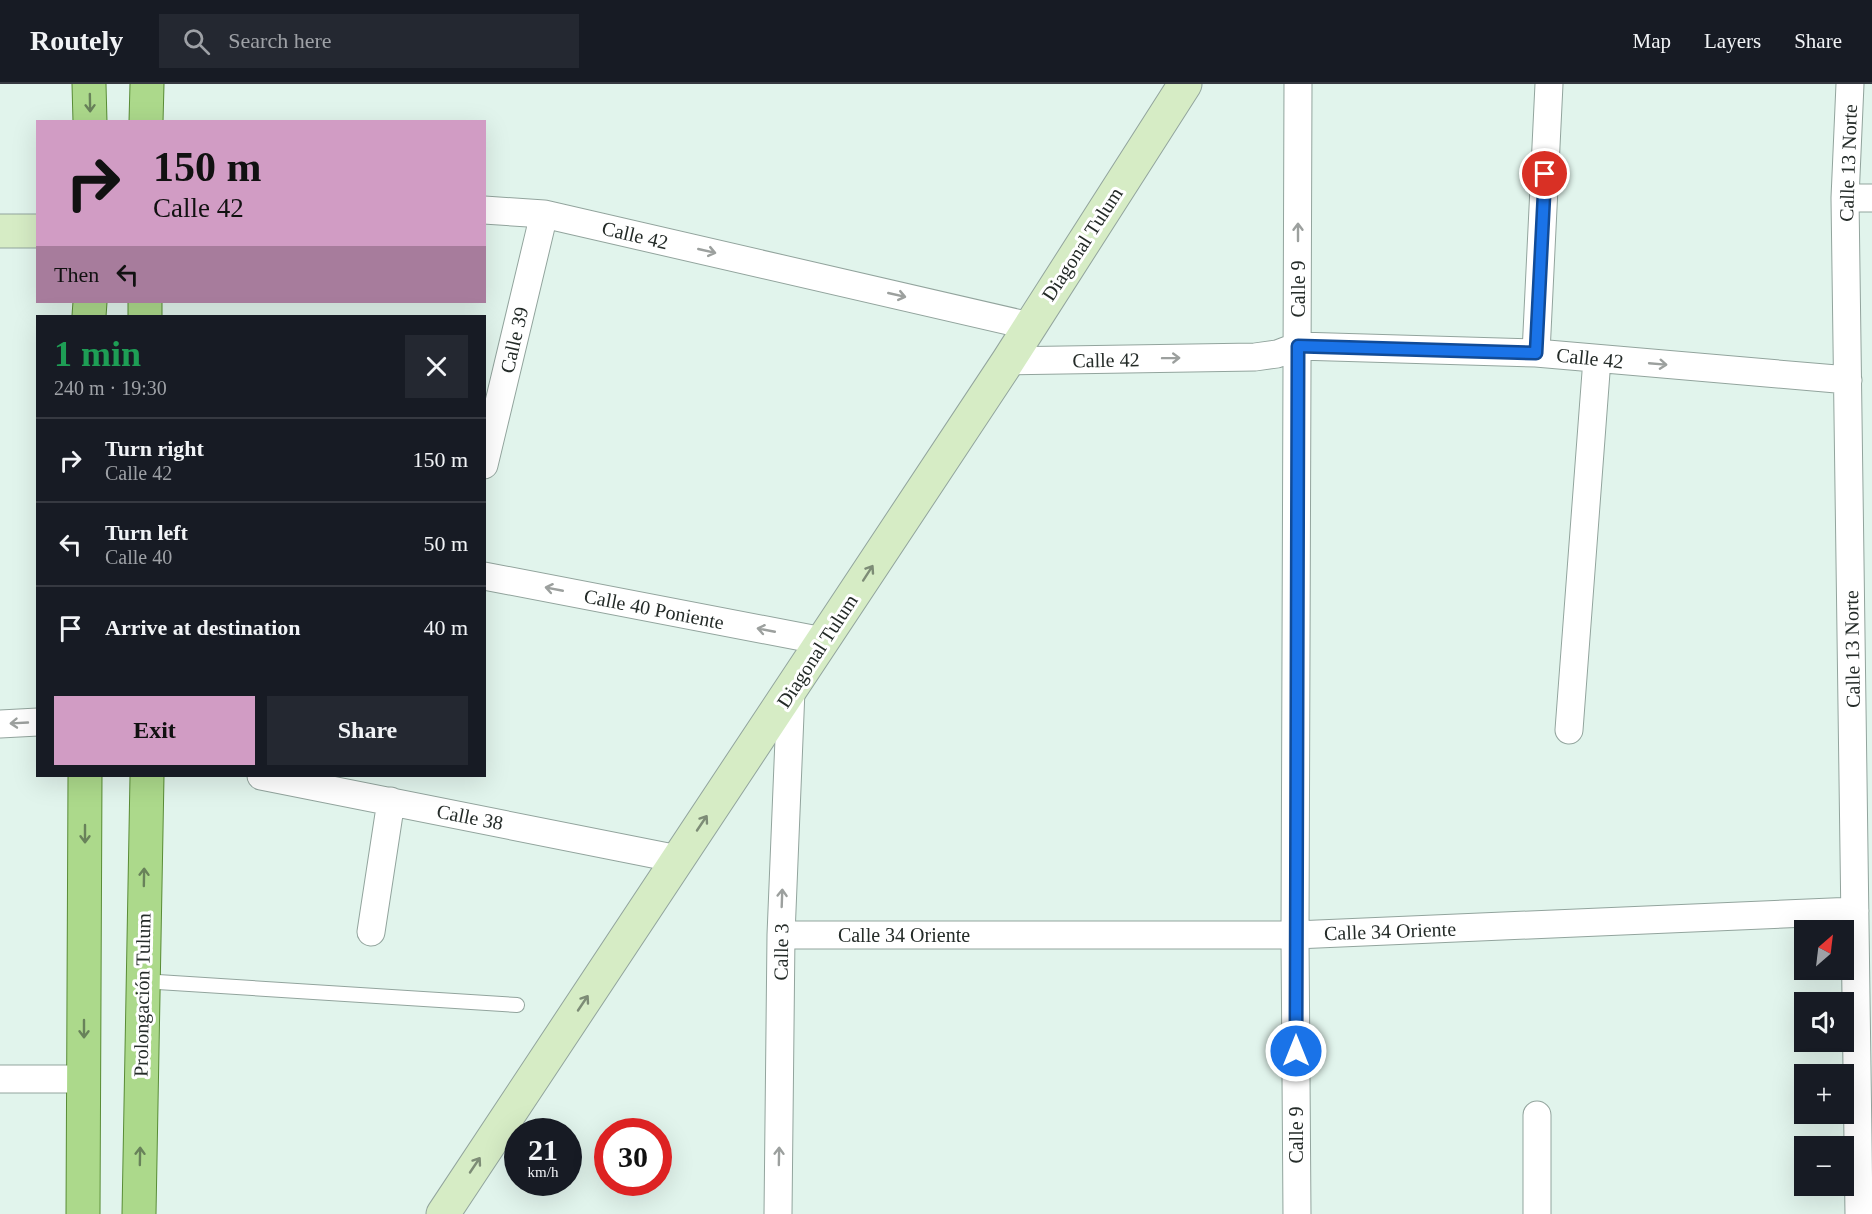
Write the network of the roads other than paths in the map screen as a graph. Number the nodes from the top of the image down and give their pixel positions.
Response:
1 (89, 84) edge
2 (147, 84) edge
3 (1185, 84) edge
4 (1298, 84) edge
5 (1549, 84) edge
6 (1850, 84) edge
7 (90, 120) edge
8 (146, 120) edge
9 (1845, 198) junction
10 (1872, 198) edge
11 (486, 210) edge
12 (544, 214) junction
13 (0, 231) edge
14 (36, 231) edge
15 (1030, 326) junction
16 (1298, 346) junction
17 (1536, 353) junction
18 (1597, 359) junction
19 (1008, 361) junction
20 (1848, 380) junction
21 (486, 457) edge
22 (486, 576) edge
23 (823, 641) junction
24 (791, 690) junction
25 (1863, 709) edge
26 (36, 722) edge
27 (0, 724) edge
28 (1569, 730) dead end
29 (85, 777) edge
30 (147, 777) edge
31 (266, 777) edge
32 (391, 801) junction
33 (678, 859) junction
34 (1855, 911) junction
35 (372, 932) dead end
36 (781, 935) junction
37 (1295, 935) junction
38 (142, 981) junction
39 (517, 1005) dead end
40 (0, 1079) edge
41 (84, 1079) junction
42 (1537, 1115) dead end
43 (83, 1214) edge
44 (139, 1214) edge
45 (443, 1214) edge
46 (778, 1214) edge
47 (1297, 1214) edge
48 (1537, 1214) edge
49 (1858, 1214) edge

1 -> 7 main road
2 - 8 main road
3 - 15 main road, Diagonal Tulum
16 -> 4 street, Calle 9
5 - 17 street
6 - 9 street, Calle 13 Norte
9 - 10 street
9 - 20 street, Calle 13 Norte
11 - 12 street, Calle 42
12 -> 15 street, Calle 42
12 - 21 street, Calle 39
13 - 14 main road
15 - 19 main road, Diagonal Tulum
16 - 17 street, Calle 42
19 -> 16 street, Calle 42
16 - 37 street, Calle 9
17 - 18 street, Calle 42
18 -> 20 street, Calle 42
18 - 28 street
23 -> 19 main road, Diagonal Tulum
20 - 25 street, Calle 13 Norte
23 -> 22 street, Calle 40 Poniente
23 - 24 main road, Diagonal Tulum
33 -> 24 main road, Diagonal Tulum
36 -> 24 street, Calle 3
25 - 34 street, Calle 13 Norte
26 -> 27 street
29 -> 41 main road
38 -> 30 main road, Prolongación Tulum
31 - 32 street, Calle 38
32 - 33 street, Calle 38
32 - 35 street
45 -> 33 main road, Diagonal Tulum
34 - 37 street, Calle 34 Oriente
34 - 49 street, Calle 13 Norte
36 - 37 street, Calle 34 Oriente
46 -> 36 street, Calle 3
37 - 47 street, Calle 9
38 - 39 lane
44 -> 38 main road, Prolongación Tulum
40 - 41 street
41 - 43 main road
42 - 48 street

